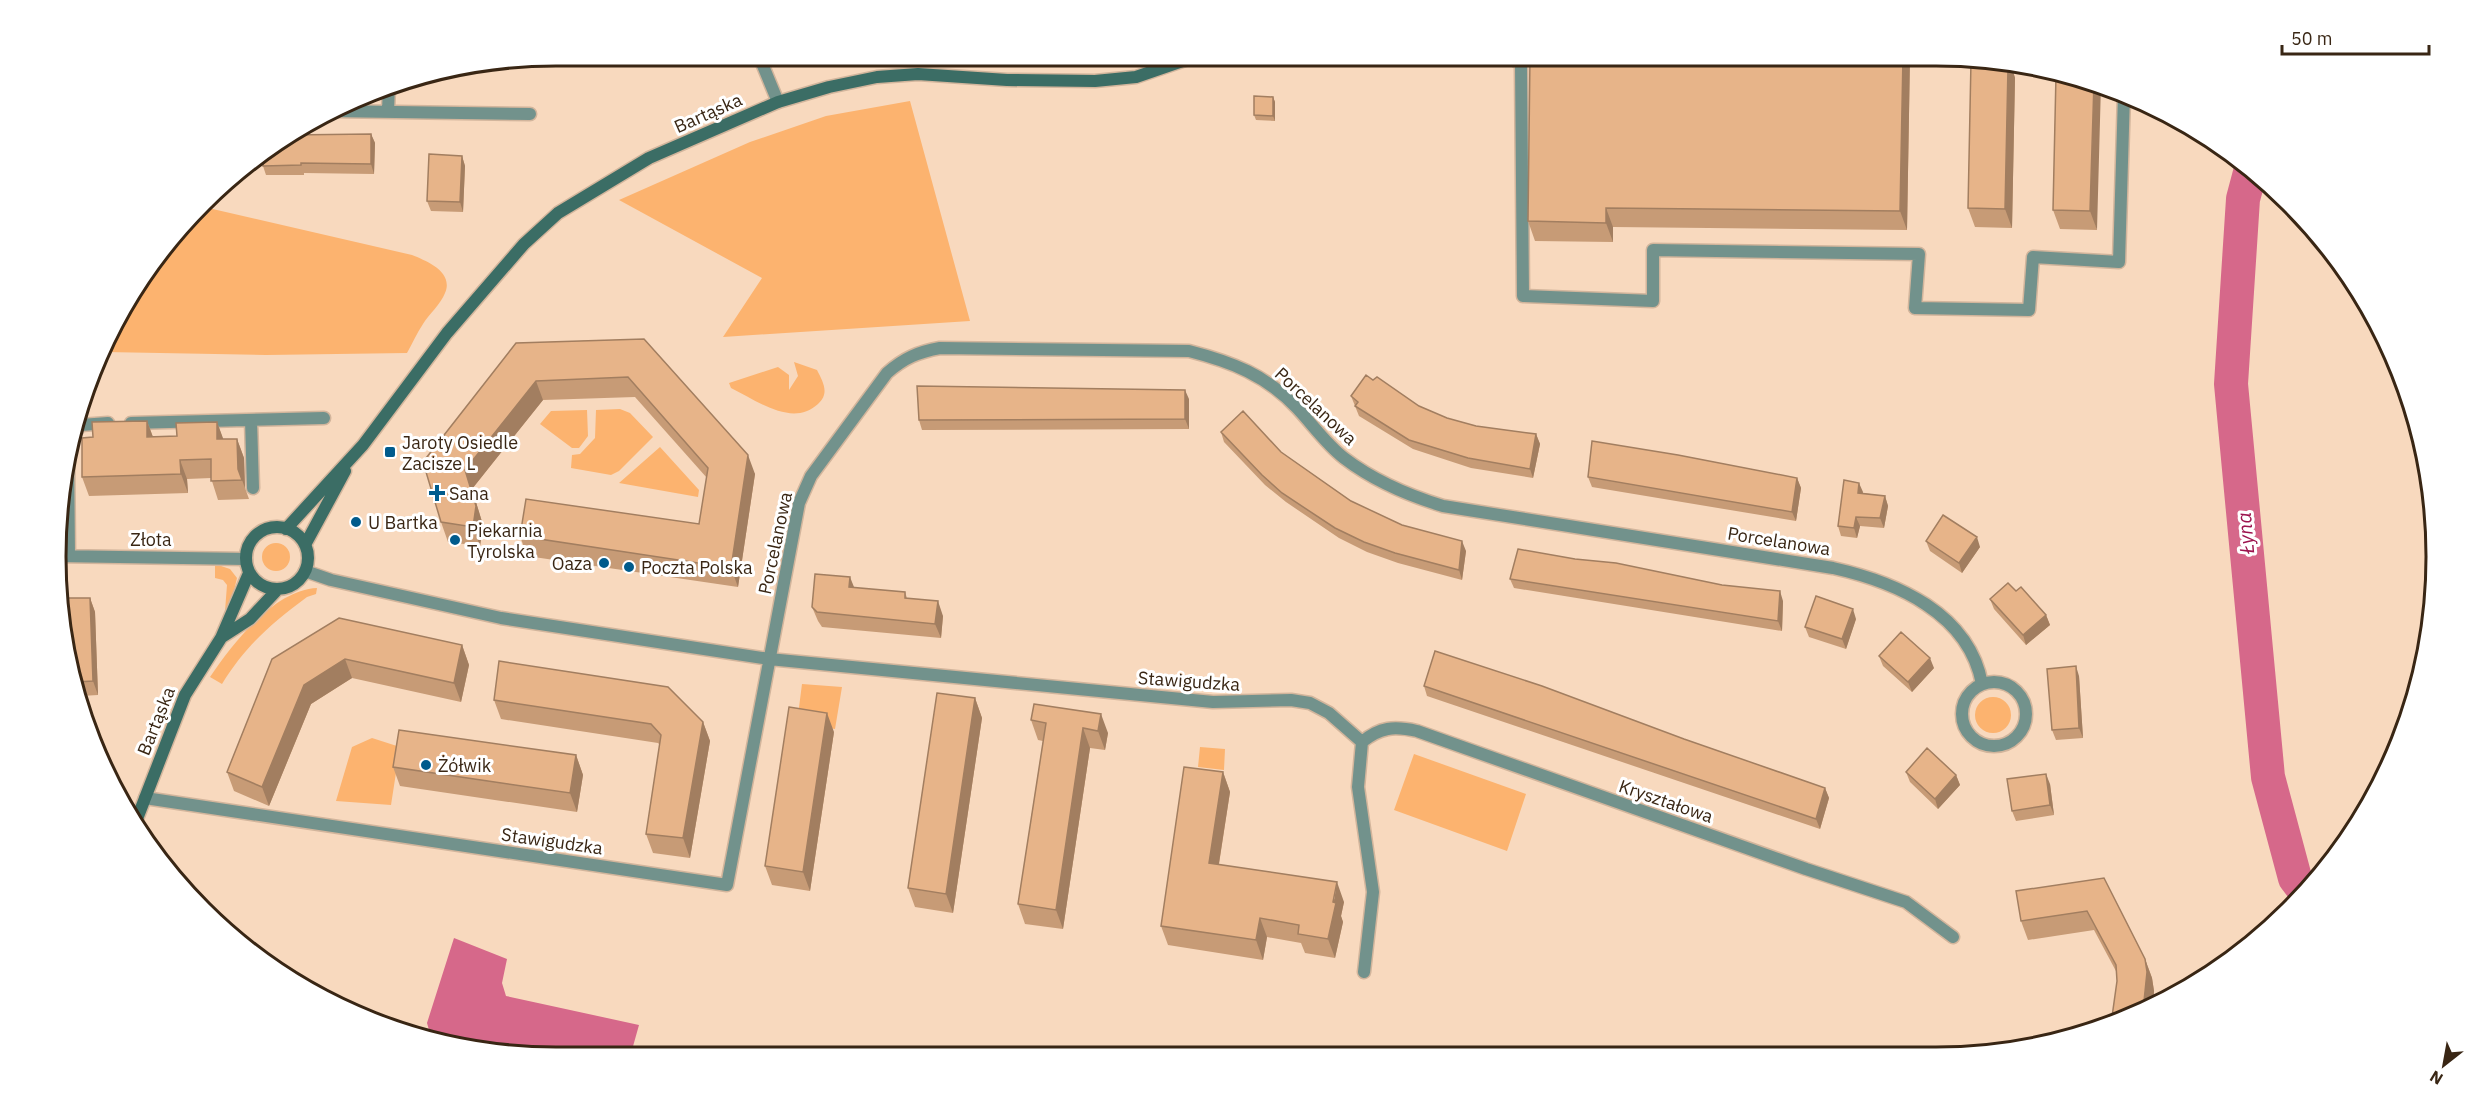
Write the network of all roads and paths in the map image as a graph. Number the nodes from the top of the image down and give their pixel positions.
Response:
1 (763, 66) edge
2 (1168, 66) edge
3 (1521, 66) edge
4 (389, 96) edge
5 (778, 102) junction
6 (2124, 103) edge
7 (352, 111) edge
8 (388, 112) junction
9 (530, 114) dead end
10 (324, 418) dead end
11 (250, 420) junction
12 (85, 424) edge
13 (354, 455) junction
14 (254, 488) dead end
15 (69, 508) edge
16 (286, 529) junction
17 (305, 545) junction
18 (69, 556) joint
19 (246, 559) junction
20 (305, 571) junction
21 (249, 573) junction
22 (278, 589) junction
23 (221, 638) junction
24 (770, 659) junction
25 (1982, 684) junction
26 (1362, 742) junction
27 (145, 798) junction
28 (139, 813) edge
29 (1953, 937) dead end
30 (1364, 972) dead end

1 - 5 street
2 - 5 street, Bartąska
3 - 6 street
4 - 8 street
5 - 13 street, Bartąska
7 - 8 street
8 - 9 street
10 - 11 street
11 - 12 street
11 - 14 street
13 - 16 street, Bartąska
13 - 17 street, Bartąska
15 - 18 street
16 - 17 street
16 - 19 street
17 - 20 street, Bartąska
18 - 19 street, Złota
19 - 21 street
20 - 22 street, Bartąska
20 - 24 street, Stawigudzka
21 - 22 street
21 - 23 street, Bartąska
22 - 23 street, Bartąska
23 - 27 street, Bartąska
24 - 25 street, Porcelanowa
24 - 26 street, Stawigudzka
24 - 27 street, Stawigudzka
25 - 25 street
26 - 29 street, Kryształowa
26 - 30 street
27 - 28 street, Bartąska

